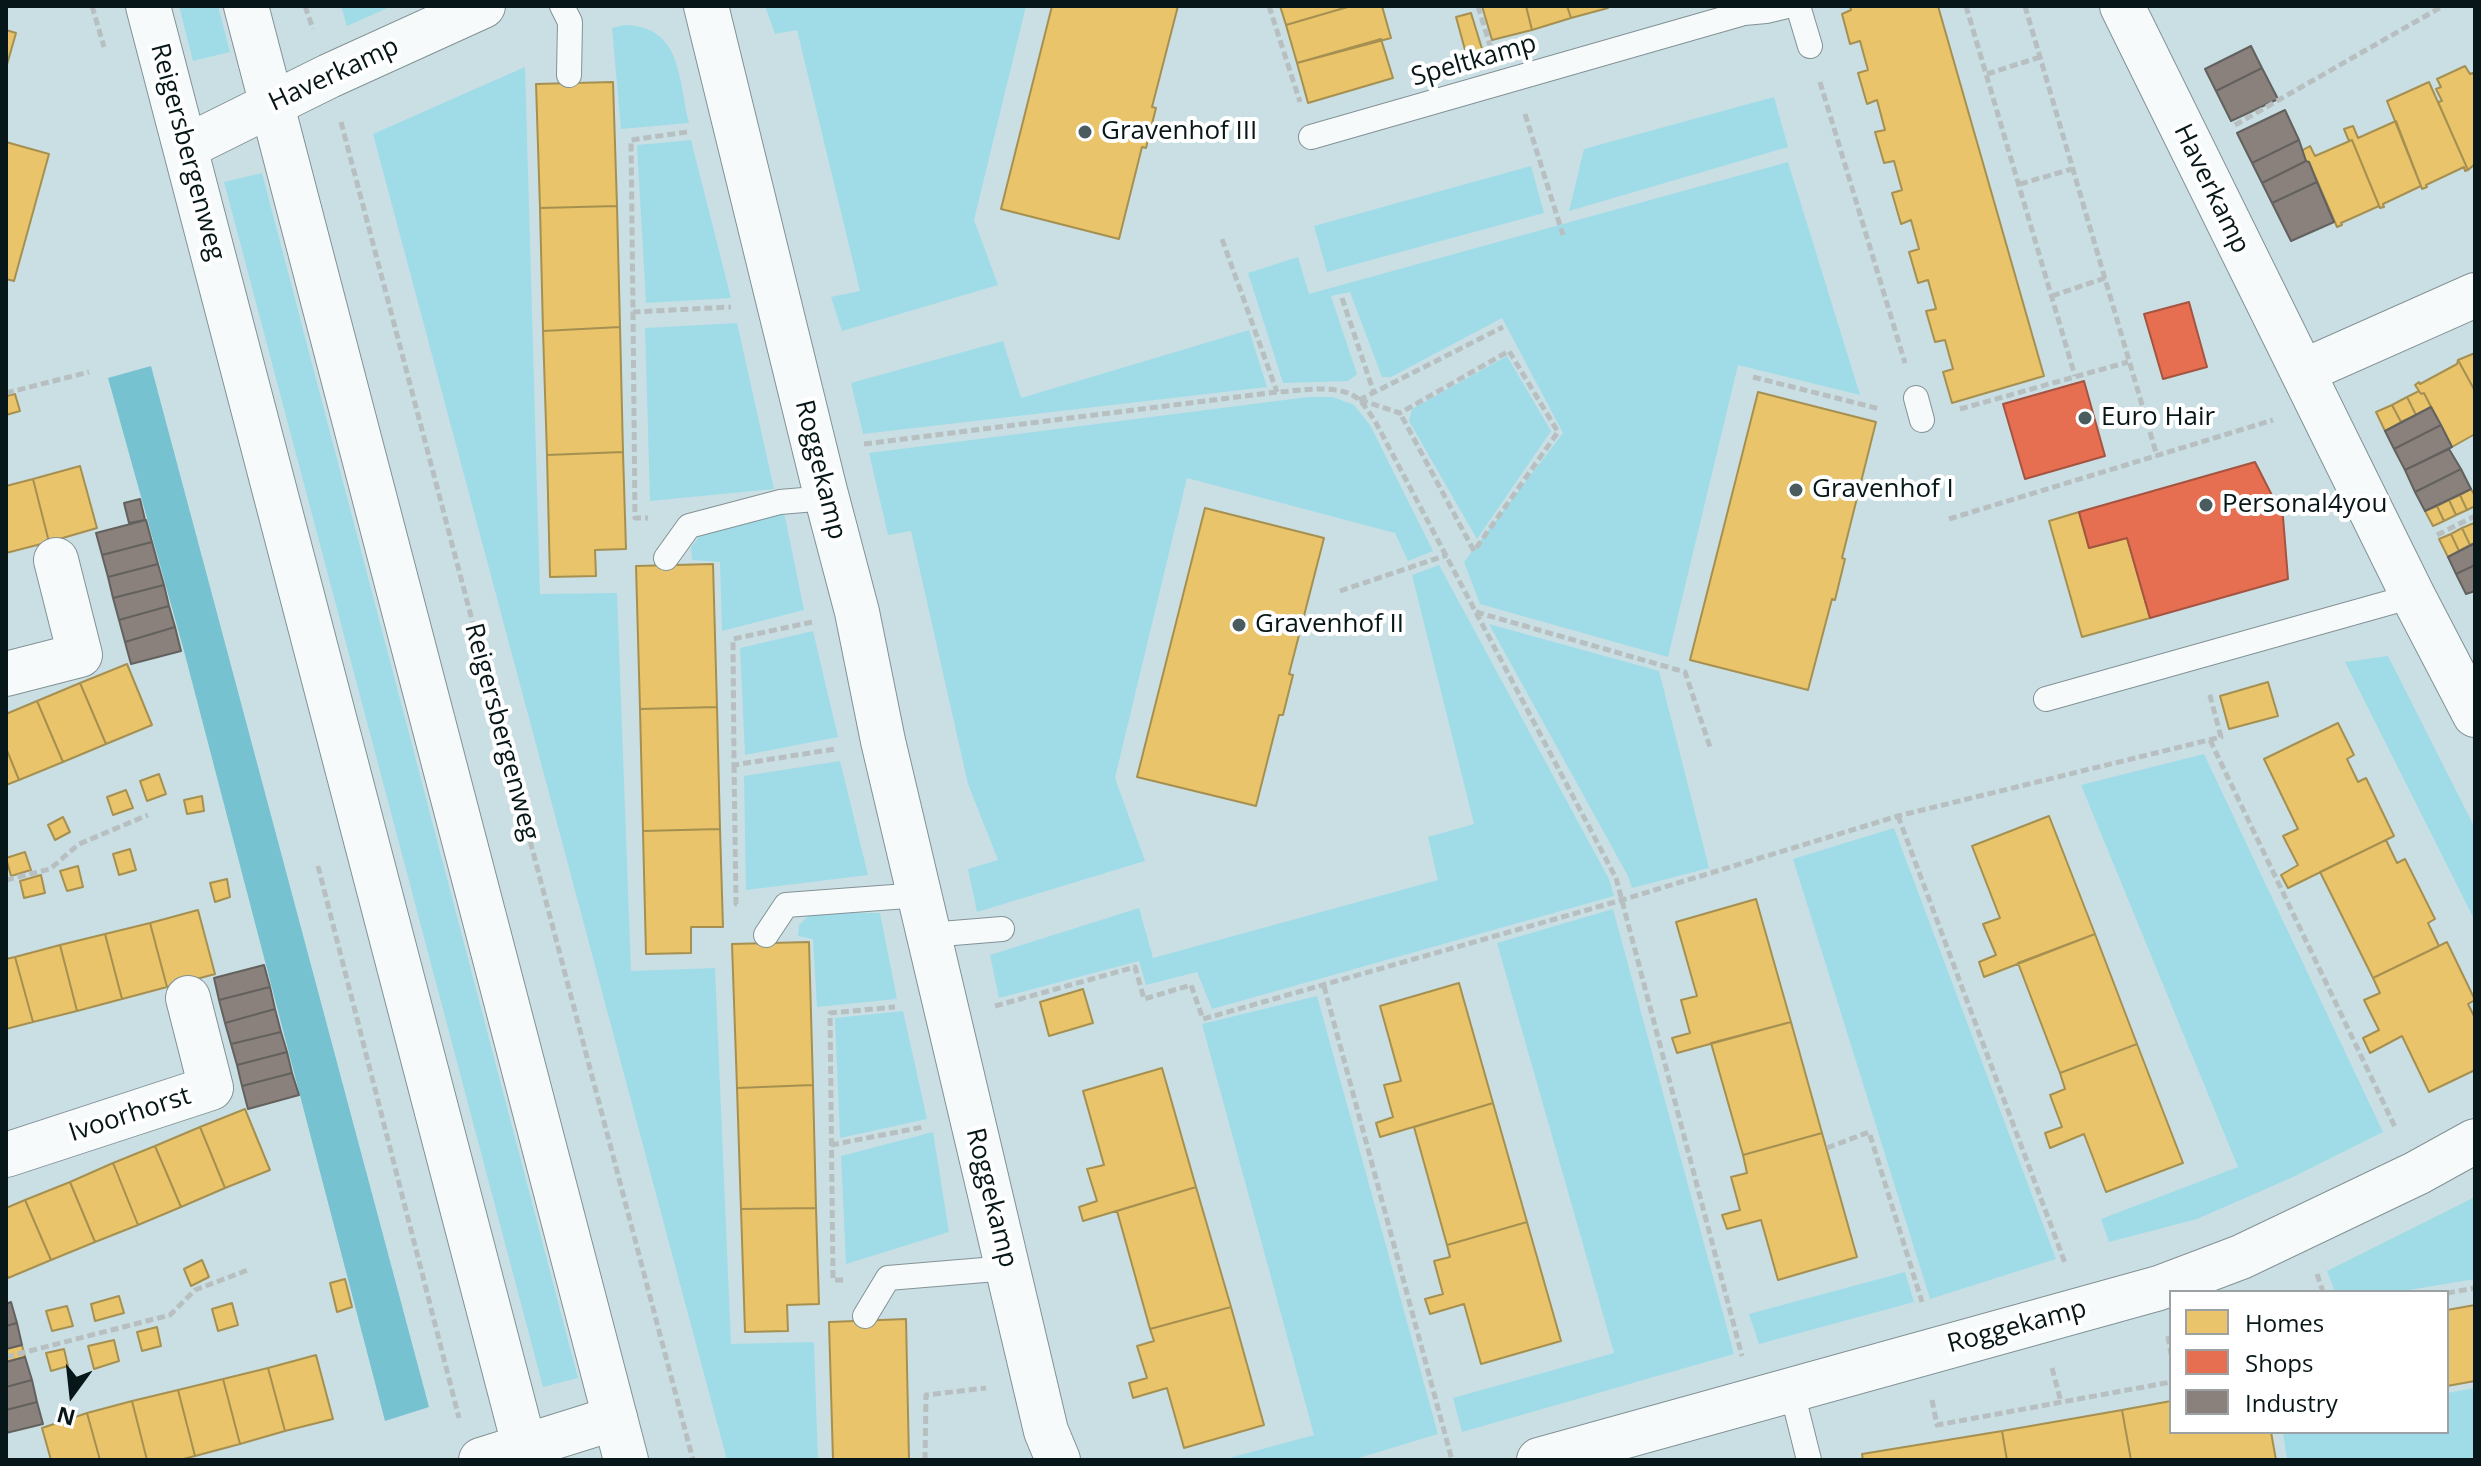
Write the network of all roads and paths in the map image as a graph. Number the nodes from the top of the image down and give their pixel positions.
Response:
1 (148, 6) edge
2 (246, 6) edge
3 (305, 6) edge
4 (483, 6) edge
5 (562, 6) edge
6 (706, 6) edge
7 (1269, 6) edge
8 (1787, 6) edge
9 (1798, 6) edge
10 (1966, 6) edge
11 (2025, 6) edge
12 (2122, 6) edge
13 (2443, 6) edge
14 (1810, 46) joint
15 (2040, 57) junction
16 (1987, 74) junction
17 (569, 75) dead end
18 (329, 76) junction
19 (1514, 79) junction
20 (272, 104) junction
21 (736, 125) junction
22 (1311, 137) joint
23 (186, 147) junction
24 (2193, 150) junction
25 (2072, 169) junction
26 (2019, 184) junction
27 (1563, 235) dead end
28 (1222, 239) dead end
29 (2105, 278) junction
30 (2475, 295) edge
31 (2052, 296) junction
32 (1342, 298) dead end
33 (780, 305) junction
34 (633, 312) junction
35 (1503, 327) dead end
36 (2128, 362) junction
37 (89, 372) dead end
38 (2075, 376) junction
39 (1753, 377) dead end
40 (2312, 388) junction
41 (1277, 392) junction
42 (6, 393) edge
43 (1374, 393) junction
44 (1359, 400) junction
45 (1919, 409) junction
46 (1400, 413) junction
47 (815, 450) junction
48 (2157, 456) junction
49 (827, 498) junction
50 (635, 518) dead end
51 (1949, 519) dead end
52 (1447, 555) junction
53 (666, 558) dead end
54 (56, 560) dead end
55 (1340, 591) dead end
56 (2413, 596) junction
57 (857, 612) junction
58 (1475, 612) junction
59 (2199, 657) junction
60 (6, 674) edge
61 (2046, 699) dead end
62 (2475, 715) edge
63 (2210, 740) junction
64 (883, 741) junction
65 (1711, 750) dead end
66 (734, 765) junction
67 (148, 815) dead end
68 (1898, 816) junction
69 (6, 880) edge
70 (1622, 900) junction
71 (736, 904) dead end
72 (925, 915) junction
73 (1002, 929) dead end
74 (766, 935) dead end
75 (1324, 986) junction
76 (188, 998) dead end
77 (948, 1016) junction
78 (971, 1118) junction
79 (2475, 1141) edge
80 (831, 1145) junction
81 (1827, 1148) dead end
82 (6, 1155) edge
83 (2417, 1173) junction
84 (1008, 1268) junction
85 (248, 1270) dead end
86 (833, 1280) dead end
87 (2181, 1286) edge
88 (2475, 1288) edge
89 (2449, 1293) edge
90 (2082, 1309) junction
91 (865, 1316) dead end
92 (1929, 1351) junction
93 (6, 1357) edge
94 (1034, 1382) junction
95 (2169, 1382) edge
96 (1772, 1394) junction
97 (615, 1418) junction
98 (526, 1453) edge
99 (481, 1460) edge
100 (626, 1460) edge
101 (693, 1460) edge
102 (925, 1460) edge
103 (1058, 1460) edge
104 (1452, 1460) edge
105 (1539, 1460) edge
106 (1809, 1460) edge

1 - 23 street, Reigersbergenweg
2 - 20 street
3 - 18 path, Reigersbergenweg
4 - 18 street, Haverkamp
5 - 17 lane
6 - 21 street, Roggekamp
7 - 22 path
8 - 19 lane, Speltkamp
9 - 14 lane
10 - 16 path
11 - 15 path
12 - 24 street, Haverkamp
13 - 24 path
14 - 45 path
15 - 16 path
15 - 25 path
16 - 26 path
18 - 20 street, Haverkamp
18 - 101 path, Reigersbergenweg
19 - 22 lane, Speltkamp
19 - 27 path
20 - 23 street, Haverkamp
20 - 97 street
21 - 33 street, Roggekamp
21 - 34 path
23 - 98 street, Reigersbergenweg
24 - 40 street, Haverkamp
25 - 26 path
25 - 29 path
26 - 31 path
28 - 41 path
29 - 31 path
29 - 36 path
30 - 40 street
31 - 38 path
32 - 43 path
33 - 34 path
33 - 47 street, Roggekamp
34 - 50 path
35 - 43 path
36 - 38 path
36 - 48 path
37 - 42 path
38 - 45 path
39 - 45 path
40 - 48 path
40 - 56 street, Haverkamp
41 - 44 path
41 - 47 path
43 - 44 path
44 - 46 path
44 - 52 path
46 - 46 path
47 - 49 street, Roggekamp
48 - 51 path
49 - 53 lane
49 - 57 street, Roggekamp
52 - 55 path
52 - 58 path
54 - 60 street
56 - 59 lane
56 - 62 street, Haverkamp
57 - 64 street, Roggekamp
57 - 66 path
58 - 65 path
58 - 70 path
59 - 61 lane
59 - 63 path
63 - 68 path
63 - 83 path
64 - 66 path
64 - 72 street, Roggekamp
66 - 71 path
67 - 69 path
68 - 70 path
68 - 90 path
70 - 75 path
70 - 96 path
72 - 73 lane
72 - 74 lane
72 - 77 street, Roggekamp
75 - 77 path
75 - 104 path
76 - 82 street, Ivoorhorst
77 - 78 street, Roggekamp
77 - 80 path
78 - 80 path
78 - 84 street, Roggekamp
79 - 83 street, Roggekamp
80 - 86 path
81 - 92 path
83 - 87 street, Roggekamp
84 - 91 lane
84 - 94 street, Roggekamp
85 - 93 path
87 - 90 street, Roggekamp
88 - 89 path
90 - 92 street, Roggekamp
92 - 95 path
92 - 96 street, Roggekamp
94 - 102 path
94 - 103 street, Roggekamp
96 - 105 street, Roggekamp
96 - 106 lane
97 - 98 street
97 - 100 street
98 - 99 street

